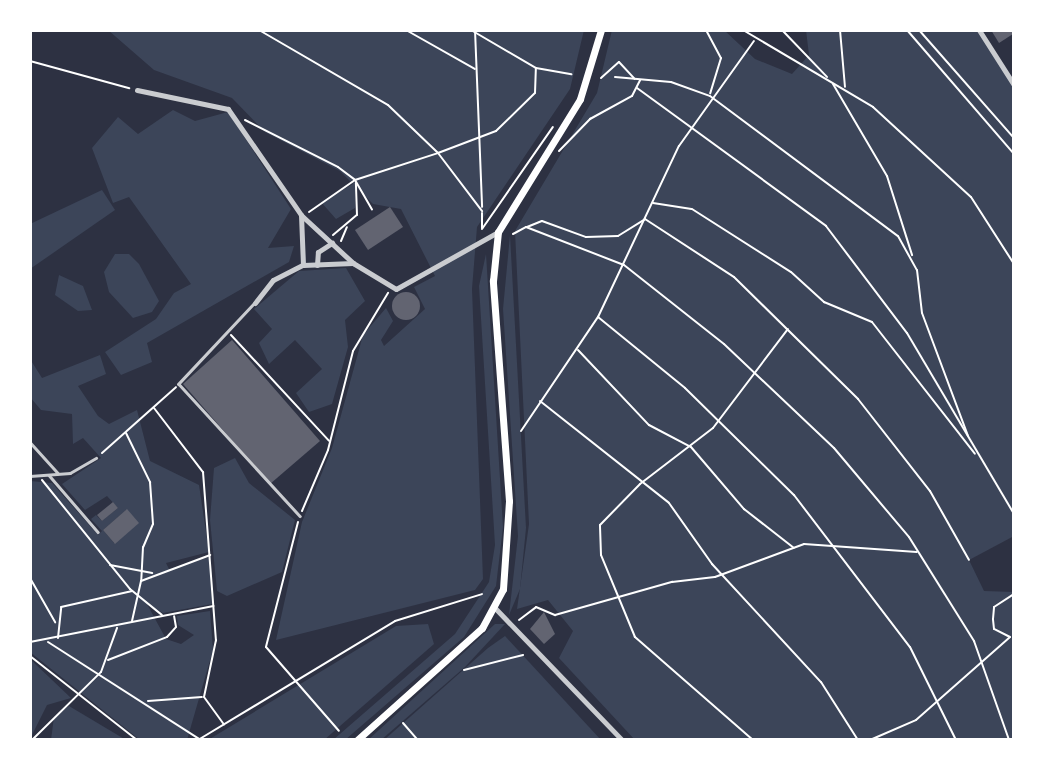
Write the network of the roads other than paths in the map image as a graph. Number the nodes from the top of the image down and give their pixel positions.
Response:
1 (601, 30) edge
2 (979, 30) edge
3 (1014, 85) edge
4 (137, 90) road end
5 (303, 217) junction
6 (498, 232) junction
7 (330, 242) junction
8 (353, 263) junction
9 (317, 264) junction
10 (303, 265) junction
11 (255, 303) joint
12 (30, 442) edge
13 (96, 458) road end
14 (59, 474) junction
15 (49, 475) junction
16 (30, 476) edge
17 (300, 516) road end
18 (98, 532) dead end
19 (495, 608) junction
20 (357, 740) edge
21 (622, 740) edge

1 - 6 main road
2 - 3 street
4 - 5 street
5 - 7 street
5 - 10 street
6 - 8 street
6 - 19 main road
7 - 8 street
7 - 9 street
8 - 9 street
9 - 10 street
10 - 11 street
11 - 17 lane
12 - 14 lane
13 - 14 lane
14 - 15 lane
15 - 16 lane
15 - 18 lane
19 - 20 main road
19 - 21 street

